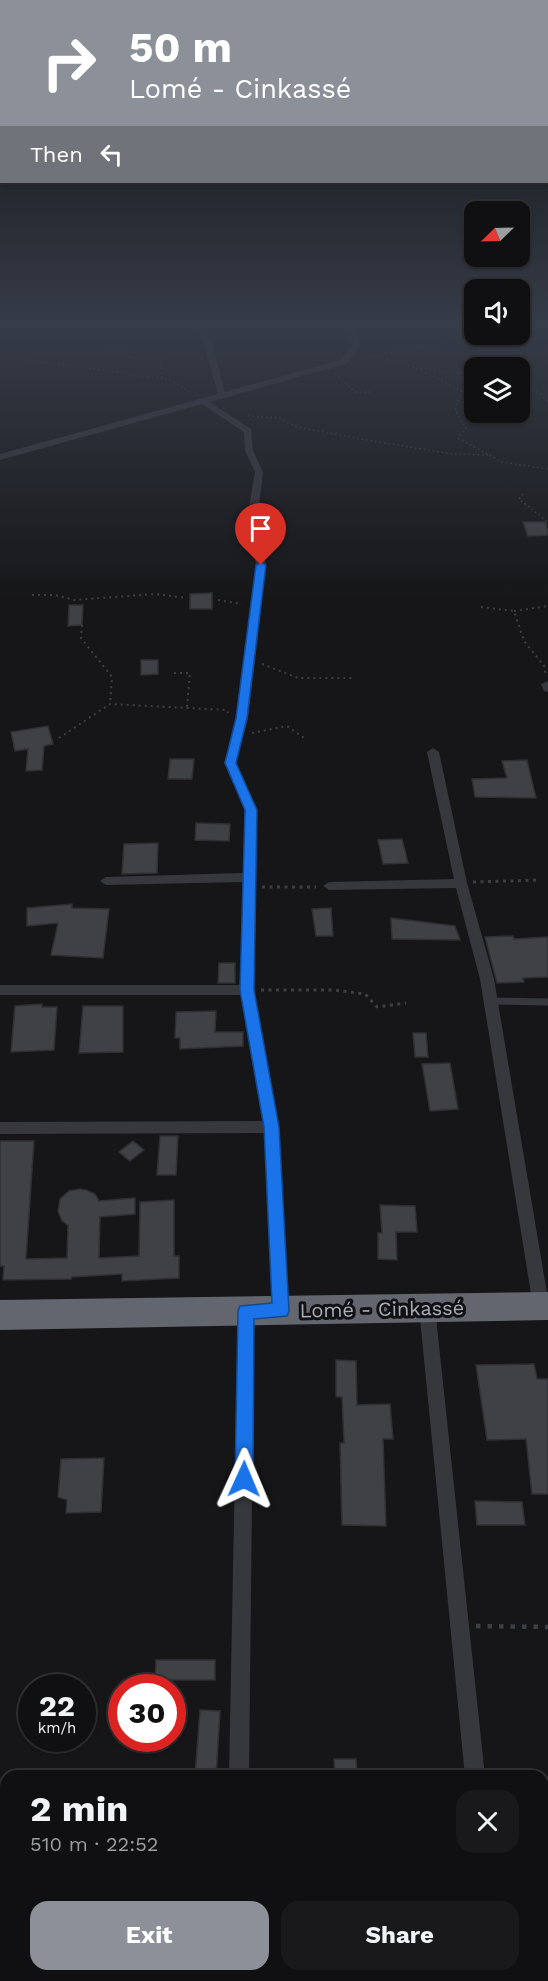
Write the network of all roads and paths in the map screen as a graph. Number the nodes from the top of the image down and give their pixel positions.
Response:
1 (143, 417) edge
2 (228, 417) edge
3 (263, 417) edge
4 (460, 417) edge
5 (489, 455) junction
6 (0, 457) edge
7 (548, 469) edge
8 (524, 494) dead end
9 (548, 522) edge
10 (32, 595) dead end
11 (186, 598) dead end
12 (218, 600) dead end
13 (256, 606) junction
14 (548, 606) edge
15 (481, 607) dead end
16 (514, 611) junction
17 (82, 625) dead end
18 (249, 658) junction
19 (174, 673) dead end
20 (353, 678) dead end
21 (547, 686) edge
22 (110, 704) junction
23 (187, 707) junction
24 (239, 729) junction
25 (59, 738) dead end
26 (307, 740) dead end
27 (433, 752) dead end
28 (540, 880) dead end
29 (106, 881) dead end
30 (251, 882) junction
31 (461, 883) junction
32 (330, 886) joint
33 (0, 990) edge
34 (247, 990) junction
35 (490, 1001) junction
36 (548, 1002) edge
37 (406, 1003) dead end
38 (271, 1127) junction
39 (0, 1128) edge
40 (544, 1306) edge
41 (428, 1308) junction
42 (246, 1311) junction
43 (281, 1311) junction
44 (0, 1315) edge
45 (459, 1626) junction
46 (548, 1627) edge
47 (239, 1770) edge
48 (474, 1770) edge

1 - 6 street
2 - 13 street
3 - 5 path
4 - 5 path
5 - 7 path
8 - 9 path
10 - 11 path
12 - 13 path
13 - 18 street
14 - 16 path
15 - 16 path
16 - 21 path
17 - 22 path
18 - 20 path
18 - 24 street
19 - 23 path
22 - 23 path
22 - 25 path
23 - 24 path
24 - 26 path
24 - 30 street
27 - 31 street
28 - 31 path
29 - 30 street
30 - 32 path
30 - 34 street
31 - 32 street
31 - 35 street
33 - 34 street
34 - 37 path
34 - 38 street
35 - 36 lane
35 - 40 street
38 - 39 street
38 - 43 street
40 - 41 highway, Lomé - Cinkassé
41 - 43 highway, Lomé - Cinkassé
41 - 45 street
42 - 43 highway, Lomé - Cinkassé
42 - 44 highway, Lomé - Cinkassé
42 - 47 street
45 - 46 path
45 - 48 street

